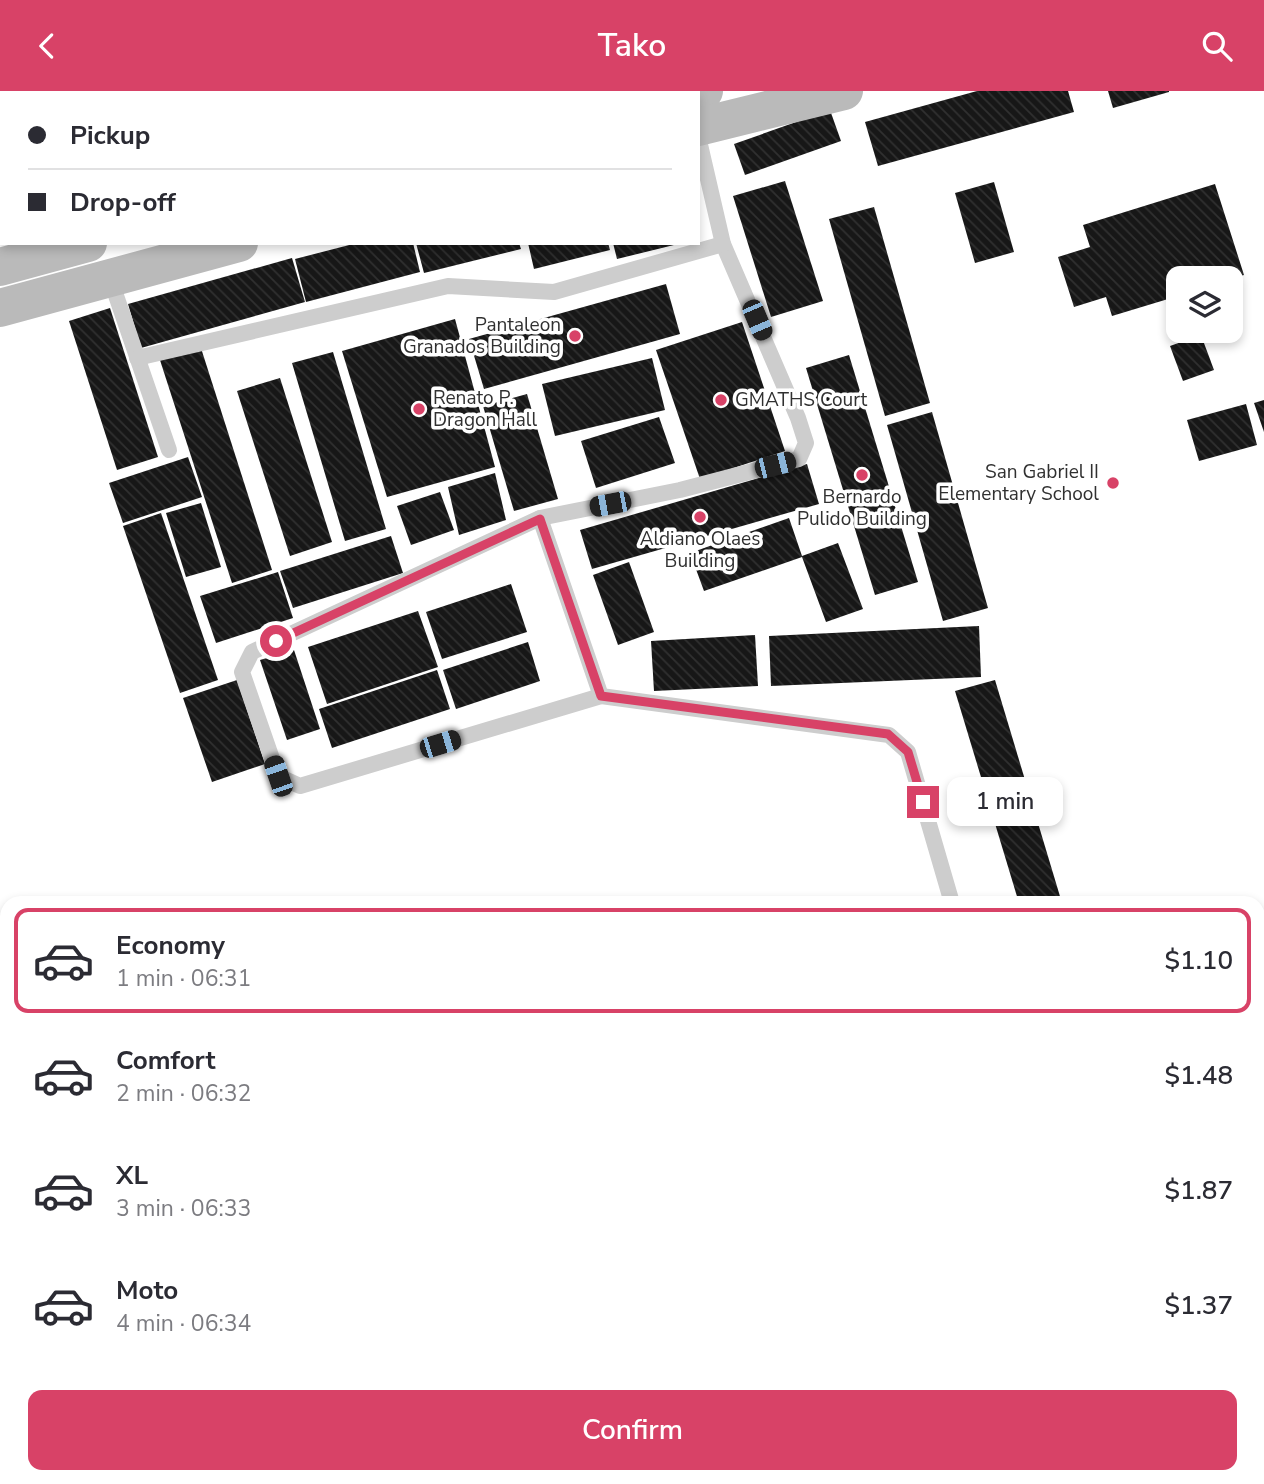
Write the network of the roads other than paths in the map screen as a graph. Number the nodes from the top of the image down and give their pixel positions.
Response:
1 (844, 91) edge
2 (700, 126) edge
3 (700, 146) edge
4 (723, 244) junction
5 (82, 245) edge
6 (232, 245) edge
7 (0, 267) edge
8 (110, 278) junction
9 (0, 309) edge
10 (137, 358) junction
11 (169, 450) dead end
12 (540, 519) junction
13 (601, 696) junction
14 (950, 896) edge

1 - 2 main road
3 - 4 lane
4 - 10 lane
4 - 12 lane
5 - 7 main road
6 - 8 main road
8 - 9 main road
8 - 10 lane
10 - 11 lane
12 - 13 lane
12 - 13 lane
13 - 14 lane

